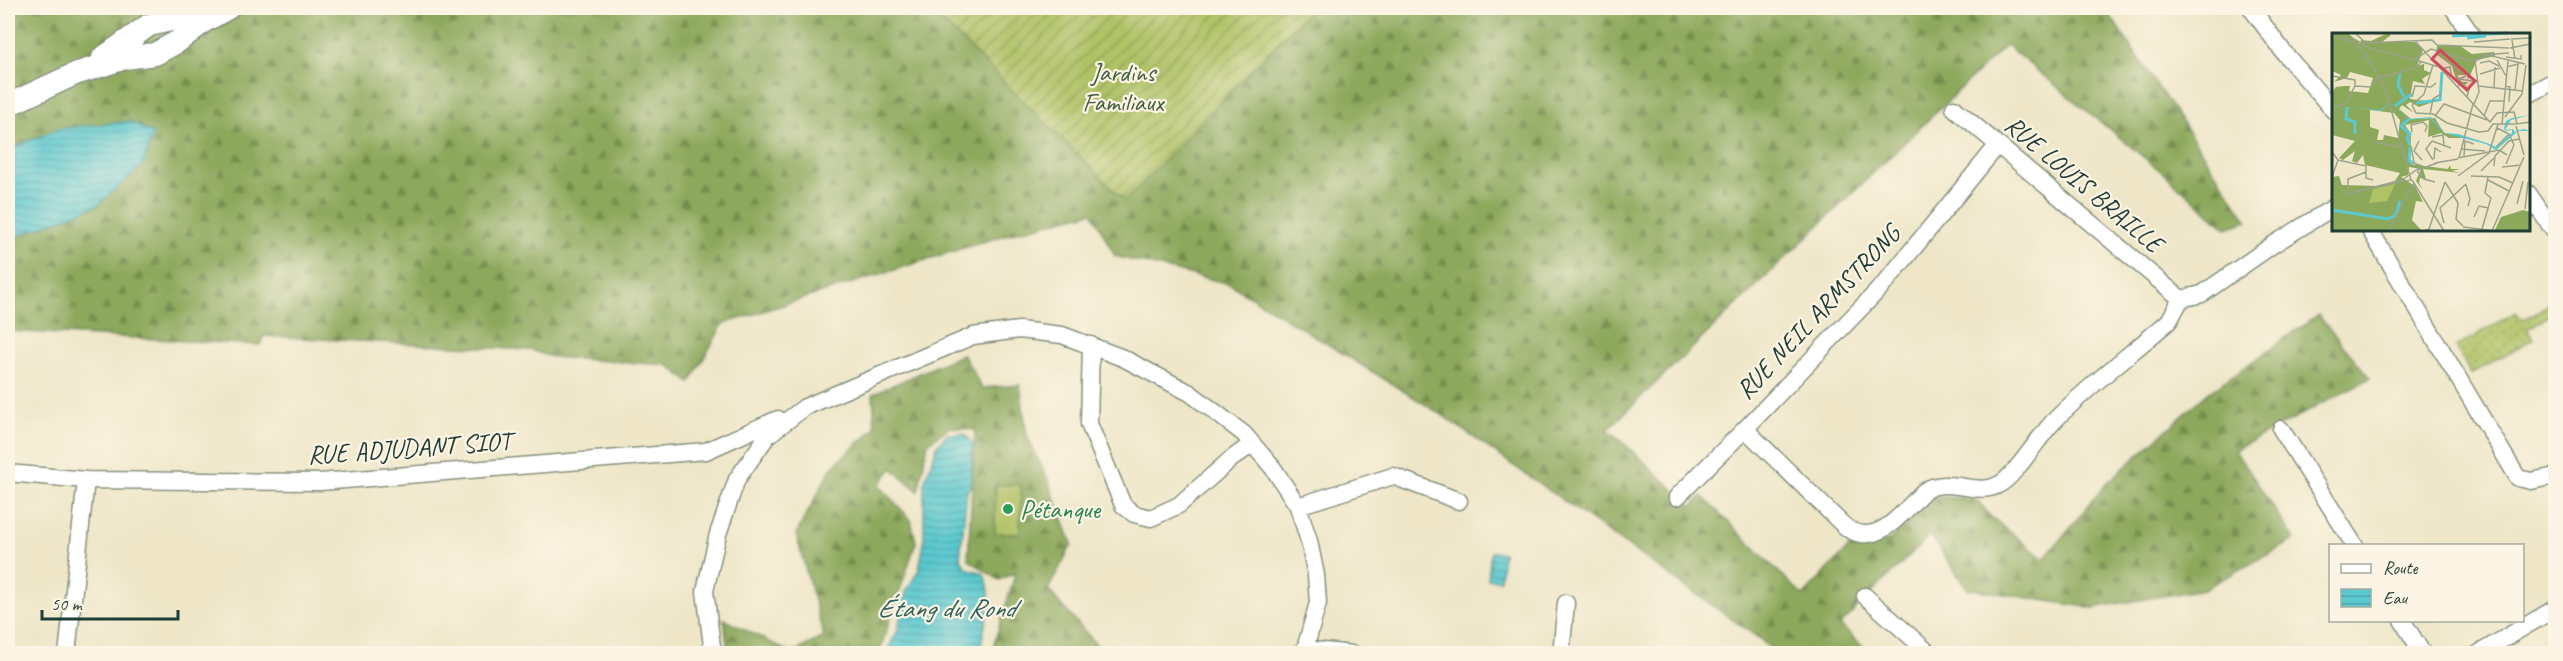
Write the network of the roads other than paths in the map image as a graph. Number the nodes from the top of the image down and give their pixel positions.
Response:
1 (221, 8) edge
2 (228, 8) edge
3 (2251, 8) edge
4 (2453, 8) edge
5 (2470, 33) edge
6 (75, 75) junction
7 (2556, 80) edge
8 (2530, 94) edge
9 (8, 105) edge
10 (1954, 108) dead end
11 (2332, 109) edge
12 (1997, 146) junction
13 (2530, 195) edge
14 (2332, 208) edge
15 (2371, 231) edge
16 (2556, 234) edge
17 (2181, 299) junction
18 (1091, 345) junction
19 (805, 407) junction
20 (1744, 429) junction
21 (2281, 429) dead end
22 (1252, 444) junction
23 (8, 473) edge
24 (2556, 476) edge
25 (86, 480) junction
26 (1677, 497) dead end
27 (1459, 501) dead end
28 (1298, 506) junction
29 (2354, 544) edge
30 (1865, 596) dead end
31 (1566, 603) dead end
32 (2556, 609) edge
33 (2403, 622) edge
34 (1302, 651) edge
35 (67, 654) edge
36 (713, 654) edge
37 (1352, 654) edge
38 (1561, 654) edge
39 (1930, 654) edge
40 (2423, 654) edge
41 (2478, 654) edge

1 - 6 main road
2 - 6 main road
3 - 11 street
4 - 5 street
6 - 9 main road
7 - 8 street
10 - 12 street, RUE LOUIS BRAILLE
12 - 17 street, RUE LOUIS BRAILLE
12 - 20 street, RUE NEIL ARMSTRONG
13 - 16 street
14 - 17 street
15 - 24 street
17 - 20 street, RUE NEIL ARMSTRONG
18 - 19 street
18 - 22 street
18 - 22 street
19 - 25 street, RUE ADJUDANT SIOT
19 - 36 street
20 - 26 street
21 - 29 street
22 - 28 street
23 - 25 street, RUE ADJUDANT SIOT
25 - 35 street
27 - 28 street
28 - 34 street
30 - 39 street
31 - 38 street
32 - 41 street
33 - 40 street
34 - 37 street

